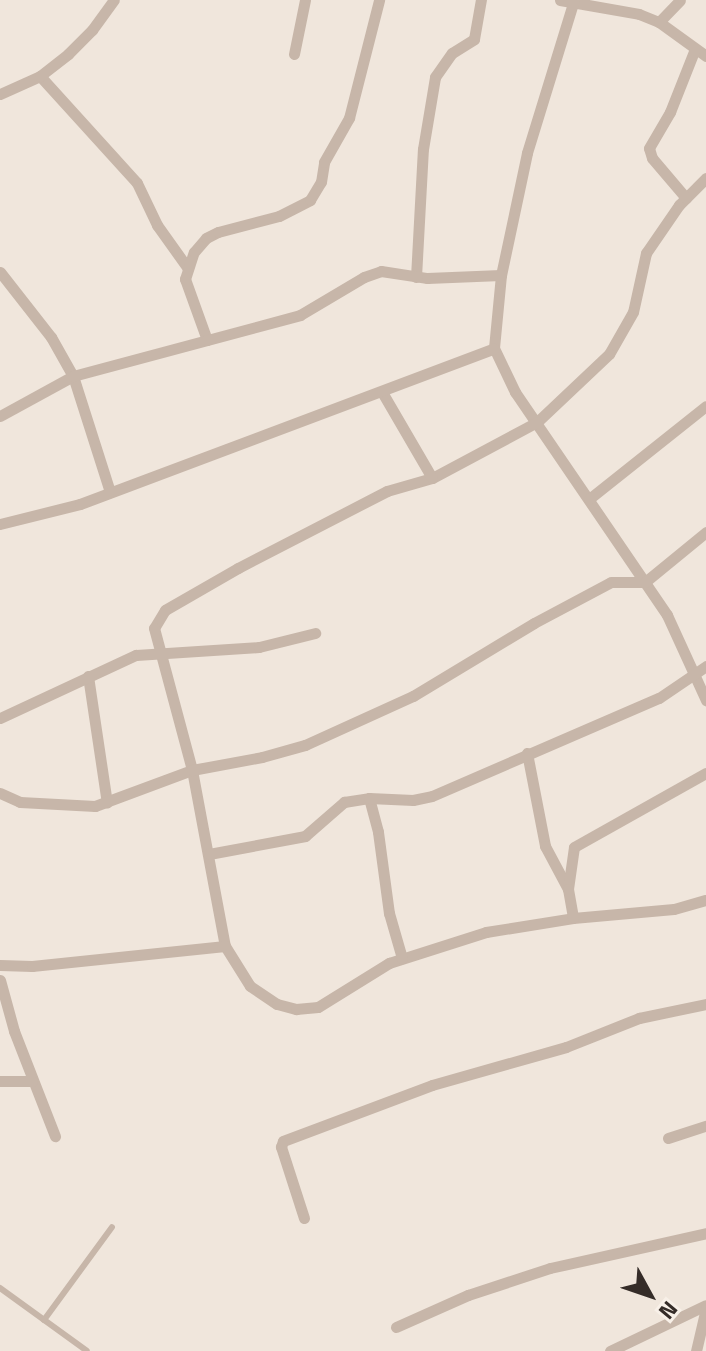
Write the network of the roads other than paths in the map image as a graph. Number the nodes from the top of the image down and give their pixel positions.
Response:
1 (114, 0) edge
2 (305, 0) edge
3 (379, 0) edge
4 (481, 0) edge
5 (560, 0) edge
6 (680, 0) edge
7 (573, 1) edge
8 (659, 22) junction
9 (695, 49) junction
10 (294, 54) dead end
11 (706, 56) edge
12 (40, 76) junction
13 (0, 94) edge
14 (706, 178) edge
15 (686, 198) junction
16 (187, 267) junction
17 (0, 272) edge
18 (501, 275) junction
19 (416, 277) junction
20 (207, 340) junction
21 (494, 348) junction
22 (73, 376) junction
23 (382, 392) junction
24 (706, 406) edge
25 (0, 416) edge
26 (537, 422) junction
27 (432, 478) junction
28 (110, 492) junction
29 (589, 499) junction
30 (0, 524) edge
31 (706, 532) edge
32 (645, 582) junction
33 (315, 633) dead end
34 (158, 652) junction
35 (706, 666) edge
36 (88, 676) junction
37 (694, 676) junction
38 (706, 700) edge
39 (0, 718) edge
40 (527, 753) junction
41 (192, 770) junction
42 (706, 773) edge
43 (0, 793) edge
44 (369, 798) junction
45 (107, 803) junction
46 (209, 854) junction
47 (568, 889) junction
48 (706, 900) edge
49 (573, 918) junction
50 (225, 946) junction
51 (402, 958) junction
52 (0, 965) edge
53 (0, 980) edge
54 (706, 1004) edge
55 (0, 1081) edge
56 (32, 1081) junction
57 (706, 1126) edge
58 (55, 1136) dead end
59 (668, 1138) dead end
60 (304, 1218) dead end
61 (112, 1227) dead end
62 (706, 1233) edge
63 (0, 1288) edge
64 (706, 1306) edge
65 (44, 1320) junction
66 (396, 1327) dead end
67 (87, 1351) edge
68 (610, 1351) edge
69 (696, 1351) edge

1 - 12 street
2 - 10 street
3 - 16 street
4 - 19 street
5 - 7 street
6 - 8 street
7 - 8 street
7 - 18 street
8 - 9 street
9 - 11 street
9 - 15 street
12 - 13 street
12 - 16 street
14 - 15 street
15 - 26 street
16 - 20 street
17 - 22 street
18 - 19 street
18 - 21 street
19 - 20 street
20 - 22 street
21 - 23 street
21 - 26 street
22 - 25 street
22 - 28 street
23 - 27 street
23 - 28 street
24 - 29 street
26 - 27 street
26 - 29 street
27 - 34 street
28 - 30 street
29 - 32 street
31 - 32 street
32 - 37 street
32 - 41 street
33 - 34 street
34 - 36 street
34 - 41 street
35 - 37 street
36 - 39 street
36 - 45 street
37 - 38 street
37 - 40 street
40 - 44 street
40 - 47 street
41 - 45 street
41 - 46 street
42 - 47 street
43 - 45 street
44 - 46 street
44 - 51 street
46 - 50 street
47 - 49 street
48 - 49 street
49 - 51 street
50 - 51 street
50 - 52 street
53 - 56 street
54 - 60 street
55 - 56 street
56 - 58 street
57 - 59 street
61 - 65 lane
62 - 66 street
63 - 65 lane
64 - 68 street
64 - 69 street
65 - 67 lane

